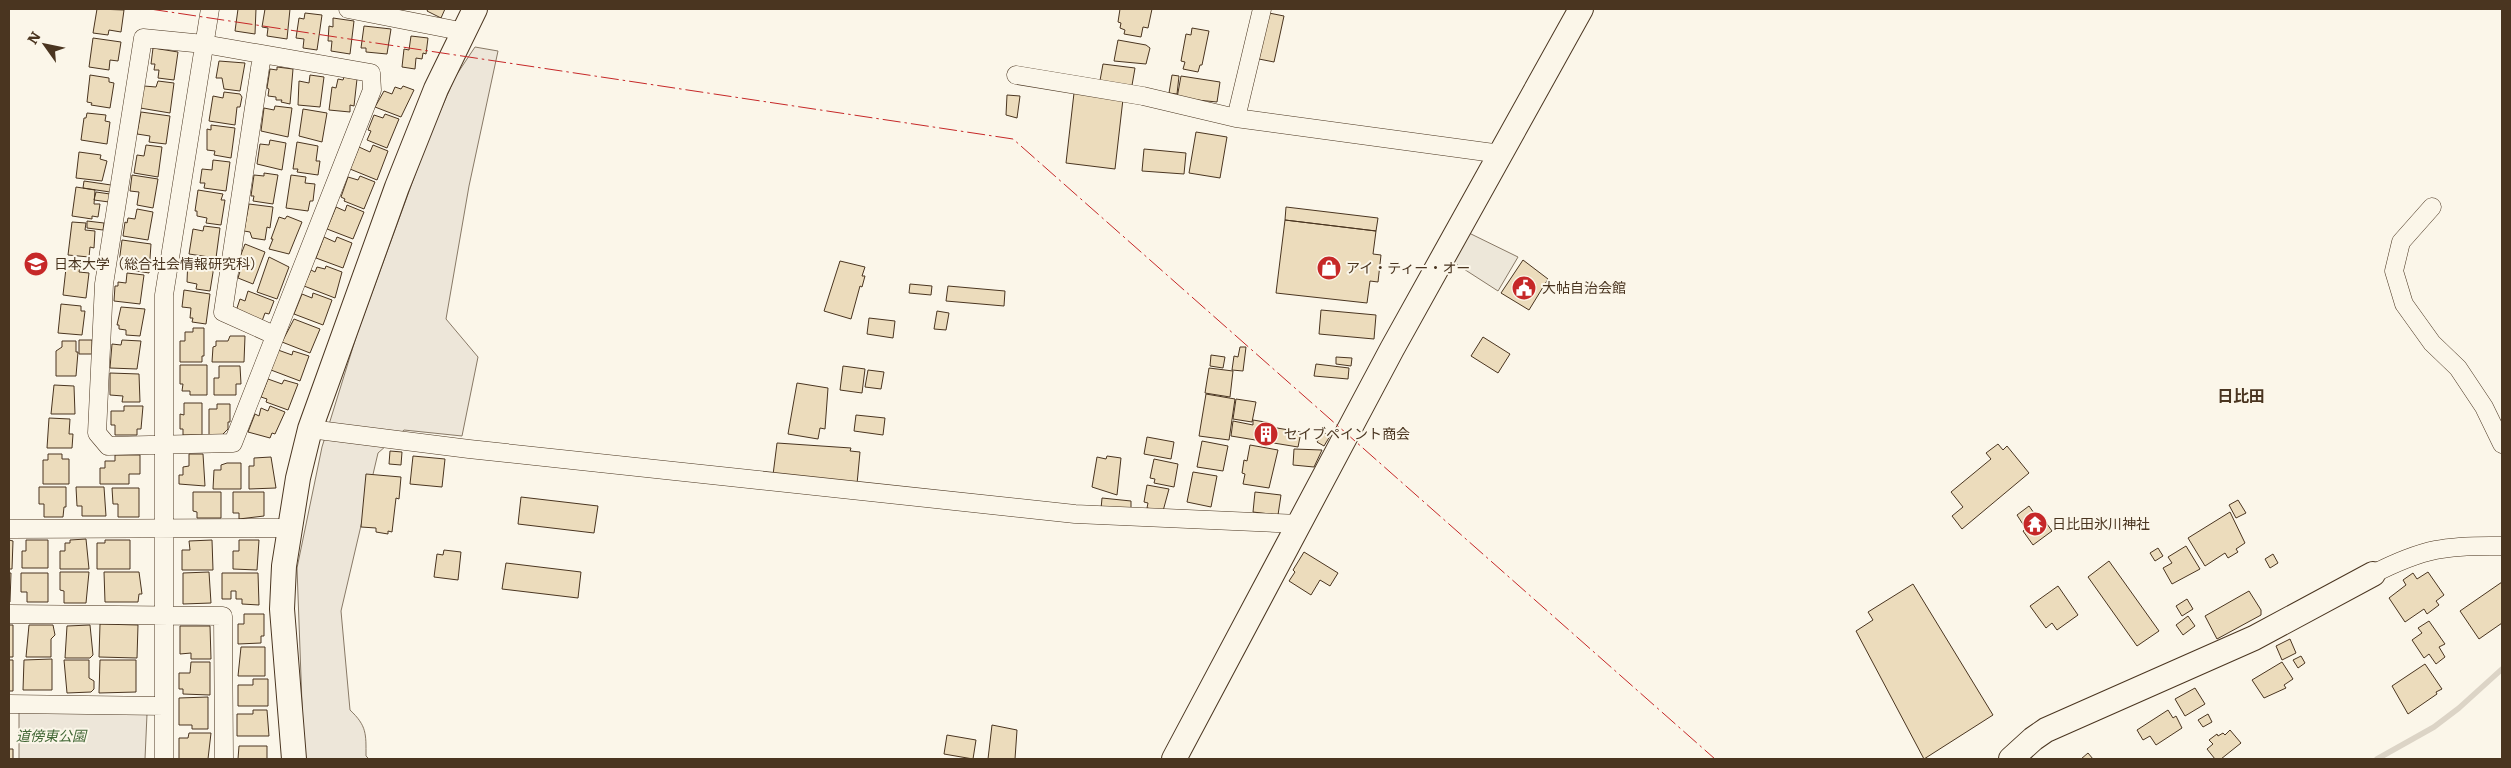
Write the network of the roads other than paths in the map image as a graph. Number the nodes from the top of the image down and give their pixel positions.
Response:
1 (210, 9) edge
2 (348, 9) edge
3 (475, 9) edge
4 (1262, 9) edge
5 (1581, 9) edge
6 (464, 32) junction
7 (204, 44) junction
8 (262, 55) junction
9 (1016, 75) dead end
10 (1236, 118) junction
11 (1500, 154) junction
12 (2432, 207) dead end
13 (274, 335) junction
14 (310, 429) junction
15 (164, 444) junction
16 (2502, 444) edge
17 (1300, 524) junction
18 (289, 528) junction
19 (9, 529) edge
20 (164, 529) junction
21 (2502, 546) edge
22 (2374, 574) joint
23 (9, 614) edge
24 (165, 614) junction
25 (9, 704) edge
26 (164, 706) junction
27 (164, 759) edge
28 (224, 759) edge
29 (294, 759) edge
30 (1174, 759) edge
31 (2011, 759) edge

1 - 7 street
2 - 6 street
3 - 6 street
4 - 10 street
5 - 11 street
6 - 14 street
7 - 8 street
7 - 15 street
7 - 15 street
8 - 13 street
8 - 13 street
9 - 10 street
10 - 11 street
11 - 17 street
12 - 16 street
13 - 15 street
14 - 17 street
14 - 18 street
15 - 20 street
17 - 30 street
18 - 20 street
18 - 29 street
19 - 20 street
20 - 24 street
21 - 22 street
22 - 31 street
23 - 24 street
24 - 26 street
24 - 28 street
25 - 26 street
26 - 27 street

